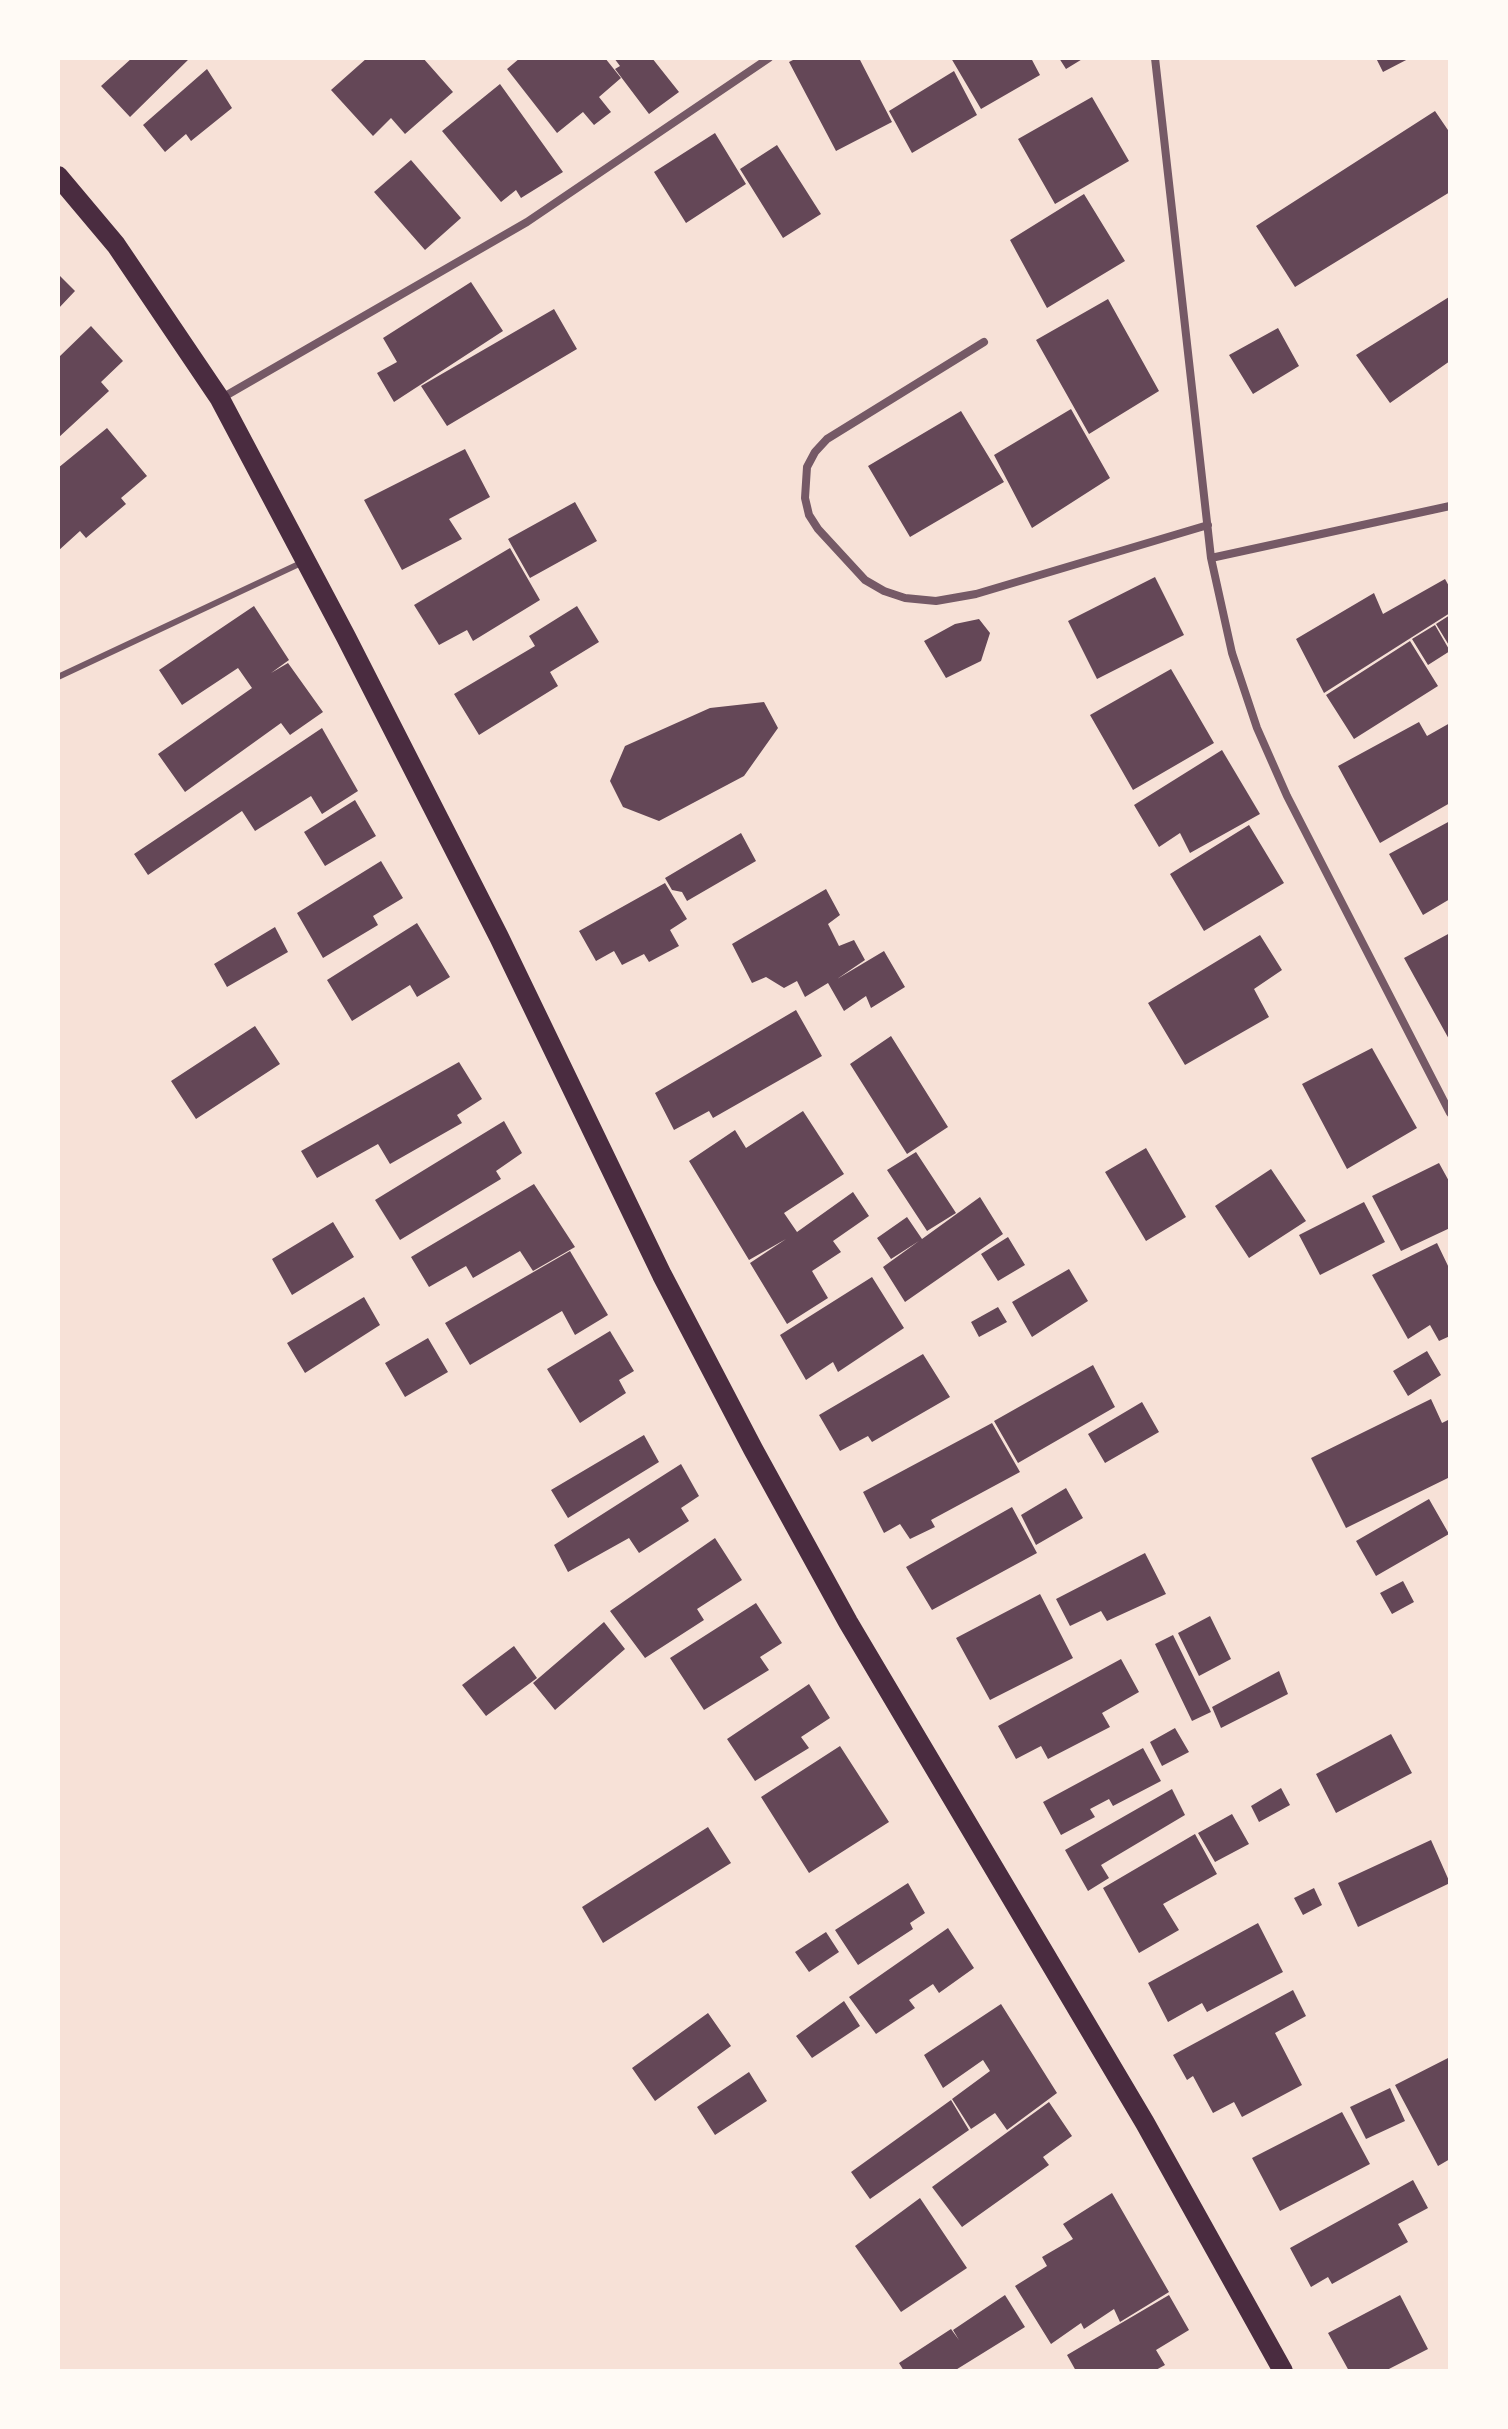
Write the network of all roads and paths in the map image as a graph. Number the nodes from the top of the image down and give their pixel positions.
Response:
1 (769, 58) edge
2 (1155, 58) edge
3 (58, 176) edge
4 (984, 342) dead end
5 (220, 399) junction
6 (1450, 506) edge
7 (1208, 525) junction
8 (1211, 558) junction
9 (306, 561) junction
10 (58, 677) edge
11 (1450, 1113) edge
12 (1283, 2371) edge

1 - 5 street
2 - 7 street
3 - 5 main road
4 - 7 street
5 - 9 main road
6 - 8 street
7 - 8 street
8 - 11 street
9 - 10 lane
9 - 12 main road

